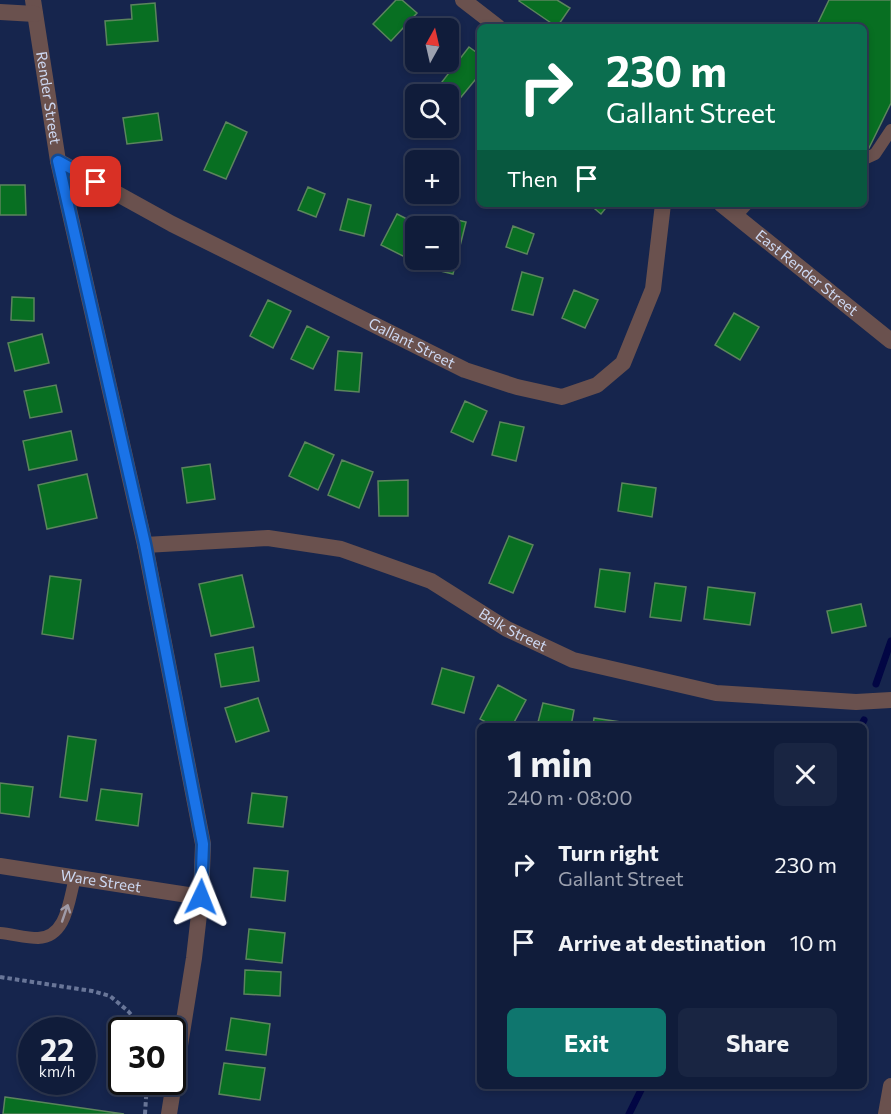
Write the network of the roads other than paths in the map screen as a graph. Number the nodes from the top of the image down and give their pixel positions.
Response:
1 (464, 0) edge
2 (34, 7) edge
3 (0, 12) edge
4 (494, 24) edge
5 (891, 130) edge
6 (867, 158) edge
7 (58, 161) junction
8 (663, 207) edge
9 (742, 210) edge
10 (891, 341) edge
11 (145, 544) junction
12 (891, 700) edge
13 (0, 866) edge
14 (75, 878) junction
15 (201, 897) junction
16 (0, 933) edge
17 (891, 1086) edge
18 (169, 1114) edge
19 (886, 1114) edge

1 - 4 street
2 - 3 street
2 - 7 street, Render Street
5 - 6 lane
7 - 8 street, Gallant Street
7 - 11 street, Render Street
9 - 10 street, East Render Street
11 - 12 street, Belk Street
11 - 15 street, Render Street
13 - 14 street, Ware Street
14 - 15 street, Ware Street
16 -> 14 lane
15 - 18 street, Render Street
17 - 19 street

